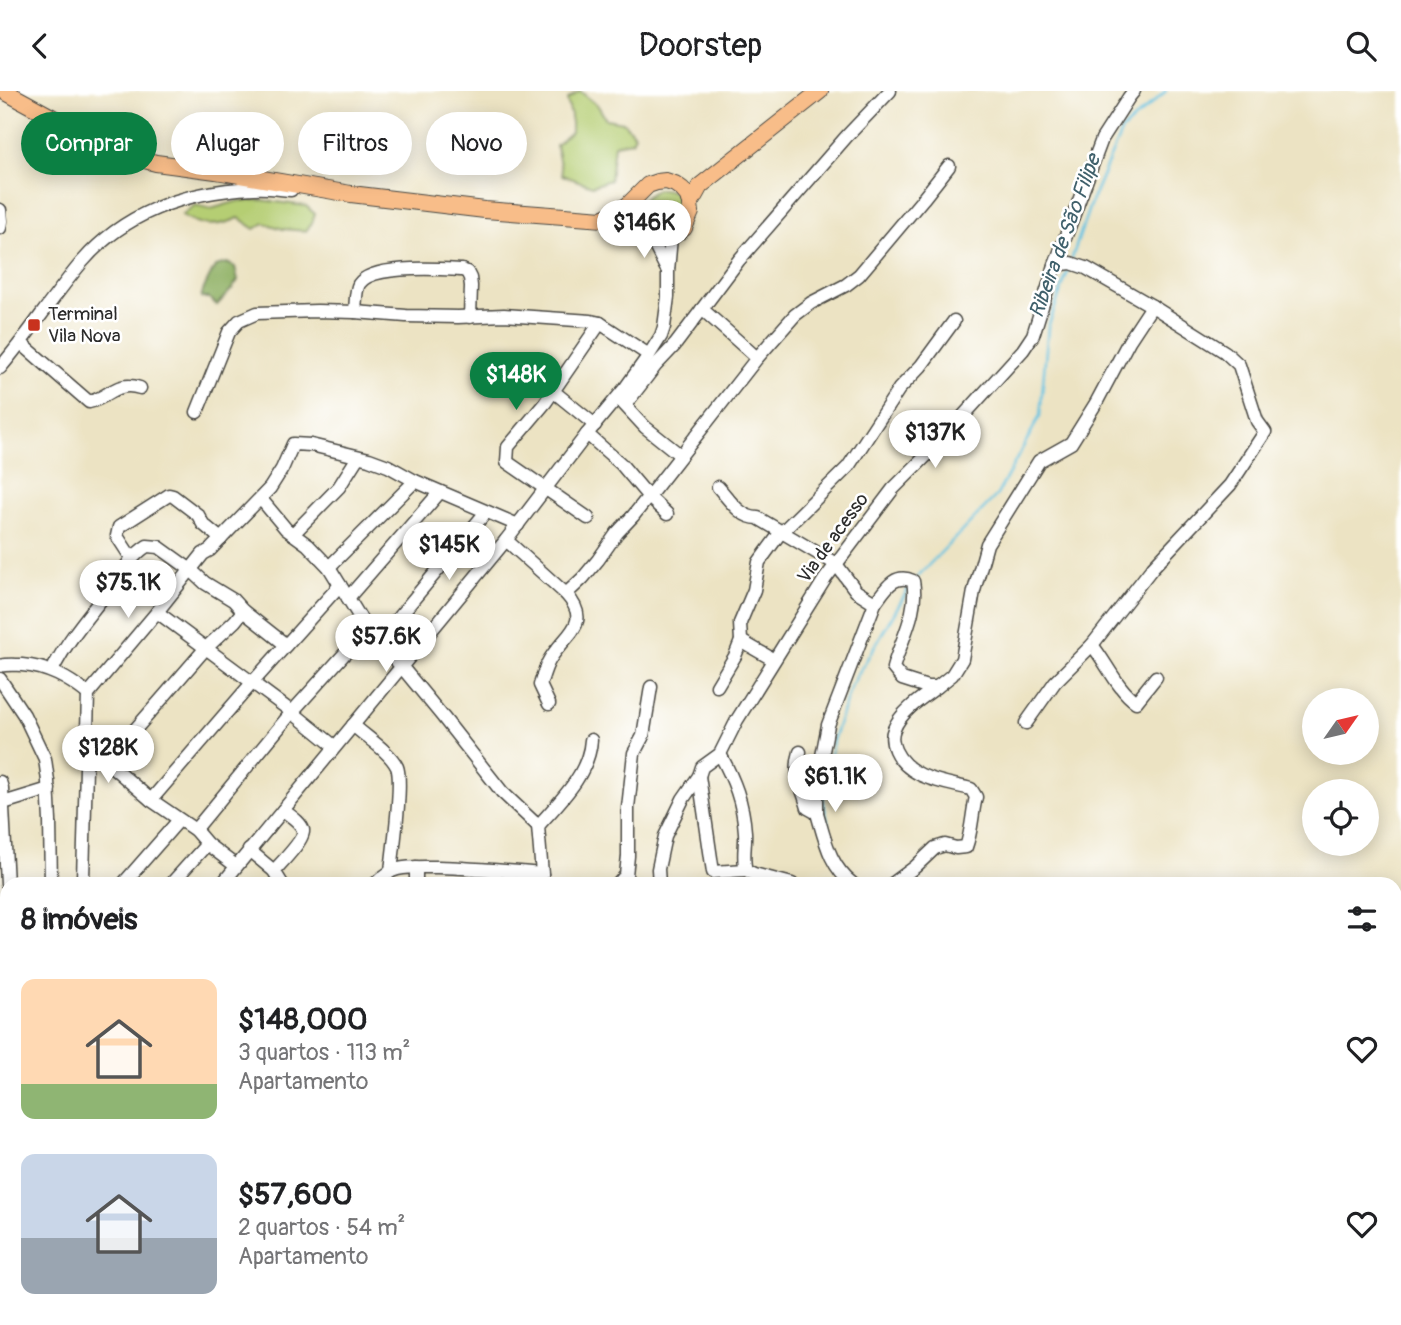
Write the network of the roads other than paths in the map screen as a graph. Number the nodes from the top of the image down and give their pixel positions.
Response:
1 (4, 91) edge
2 (820, 91) edge
3 (890, 91) edge
4 (1134, 91) edge
5 (949, 166) dead end
6 (700, 186) junction
7 (682, 189) junction
8 (351, 194) junction
9 (636, 198) junction
10 (691, 204) junction
11 (0, 210) edge
12 (603, 219) junction
13 (0, 228) edge
14 (646, 232) junction
15 (671, 237) junction
16 (1055, 265) junction
17 (668, 271) junction
18 (1152, 306) junction
19 (702, 309) junction
20 (355, 312) junction
21 (470, 317) junction
22 (954, 321) dead end
23 (600, 323) junction
24 (21, 344) junction
25 (649, 355) junction
26 (757, 358) junction
27 (0, 368) edge
28 (139, 388) dead end
29 (553, 391) junction
30 (622, 401) junction
31 (197, 412) dead end
32 (591, 430) junction
33 (681, 454) junction
34 (358, 457) junction
35 (415, 481) junction
36 (718, 487) dead end
37 (545, 489) junction
38 (440, 492) junction
39 (648, 496) junction
40 (261, 499) junction
41 (486, 512) junction
42 (667, 513) dead end
43 (588, 518) dead end
44 (518, 525) junction
45 (782, 532) junction
46 (293, 534) junction
47 (221, 539) junction
48 (506, 540) junction
49 (132, 559) junction
50 (836, 564) junction
51 (329, 567) junction
52 (191, 570) junction
53 (340, 585) junction
54 (566, 594) junction
55 (348, 598) junction
56 (874, 603) junction
57 (243, 611) junction
58 (157, 612) junction
59 (367, 629) junction
60 (741, 641) junction
61 (378, 642) junction
62 (286, 645) junction
63 (1092, 645) junction
64 (205, 649) junction
65 (774, 660) junction
66 (0, 666) edge
67 (401, 666) junction
68 (52, 671) junction
69 (1156, 677) dead end
70 (0, 679) edge
71 (252, 683) junction
72 (651, 687) dead end
73 (717, 687) dead end
74 (937, 687) junction
75 (88, 694) junction
76 (549, 704) dead end
77 (292, 712) junction
78 (1026, 723) dead end
79 (353, 726) junction
80 (591, 740) dead end
81 (87, 745) junction
82 (334, 746) junction
83 (800, 752) dead end
84 (720, 754) junction
85 (107, 762) junction
86 (699, 776) junction
87 (0, 782) edge
88 (49, 789) junction
89 (151, 800) junction
90 (2, 803) edge
91 (283, 810) junction
92 (817, 813) junction
93 (179, 820) junction
94 (538, 826) junction
95 (195, 830) junction
96 (207, 844) junction
97 (249, 850) junction
98 (236, 866) junction
99 (416, 867) junction
100 (746, 870) junction
101 (274, 871) junction
102 (391, 871) junction
103 (7, 877) edge
104 (51, 877) edge
105 (83, 877) edge
106 (129, 877) edge
107 (177, 877) edge
108 (227, 877) edge
109 (278, 877) edge
110 (382, 877) edge
111 (416, 877) edge
112 (527, 877) edge
113 (541, 877) edge
114 (624, 877) edge
115 (659, 877) edge
116 (765, 877) edge
117 (843, 877) edge
118 (901, 877) edge

1 - 8 main road
2 - 6 main road
3 - 19 street
4 - 16 street, Via de acesso
5 - 26 street
6 - 7 main road
6 - 10 main road
7 - 9 main road
7 - 10 main road
8 - 12 main road
8 - 24 street
9 - 12 main road
9 - 14 main road
10 - 15 main road
11 - 13 street
12 - 14 main road
14 - 15 main road
14 - 17 street
15 - 17 street
16 - 18 street
16 - 50 street, Via de acesso
17 - 25 street
18 - 63 street
18 - 74 street
19 - 26 street
19 - 30 street
20 - 21 street
20 - 21 street
20 - 31 street
21 - 23 street
22 - 45 street
23 - 25 street
23 - 29 street
24 - 27 street
24 - 28 street
25 - 30 street
26 - 33 street
29 - 32 street
29 - 37 street
30 - 32 street
30 - 33 street
32 - 37 street
32 - 39 street
33 - 39 street
34 - 35 street
34 - 40 street
34 - 46 street
35 - 38 street
35 - 51 street
36 - 45 street
37 - 43 street
37 - 44 street
38 - 41 street
38 - 55 street
39 - 42 street
39 - 54 street
40 - 46 street
40 - 47 street
41 - 44 street
41 - 61 street
44 - 48 street
45 - 50 street
45 - 60 street
46 - 51 street
47 - 49 street
47 - 52 street
48 - 54 street
48 - 67 street
49 - 52 street
49 - 68 street
50 - 56 street
50 - 65 street, Via de acesso
51 - 53 street
52 - 57 street
52 - 58 street
53 - 55 street
53 - 62 street
54 - 76 street
55 - 59 street
56 - 74 street
56 - 92 street
57 - 62 street
57 - 64 street
58 - 64 street
58 - 75 street
59 - 61 street
59 - 77 street
60 - 65 street
60 - 73 street
61 - 67 street
62 - 71 street
63 - 69 street
63 - 78 street
64 - 71 street
64 - 85 street
65 - 84 street, Via de acesso
66 - 68 street
67 - 79 street
67 - 94 street
68 - 75 street
70 - 88 street
71 - 77 street
71 - 89 street
72 - 114 street
74 - 118 street
75 - 81 street
77 - 82 street
77 - 95 street
79 - 82 street
79 - 102 street
80 - 94 street
81 - 85 street
81 - 105 street
82 - 91 street
83 - 92 street
84 - 86 street, Via de acesso
84 - 100 street
85 - 89 street
86 - 100 street
86 - 115 street, Via de acesso
87 - 90 street
88 - 90 street
88 - 104 street
89 - 93 street
90 - 103 street
91 - 97 street
91 - 101 street
92 - 117 street
93 - 95 street
93 - 106 street
94 - 113 street
95 - 96 street
96 - 98 street
96 - 107 street
97 - 98 street
97 - 101 street
98 - 108 street
99 - 102 street
99 - 111 street
99 - 112 street
100 - 116 street
101 - 109 street
102 - 110 street

